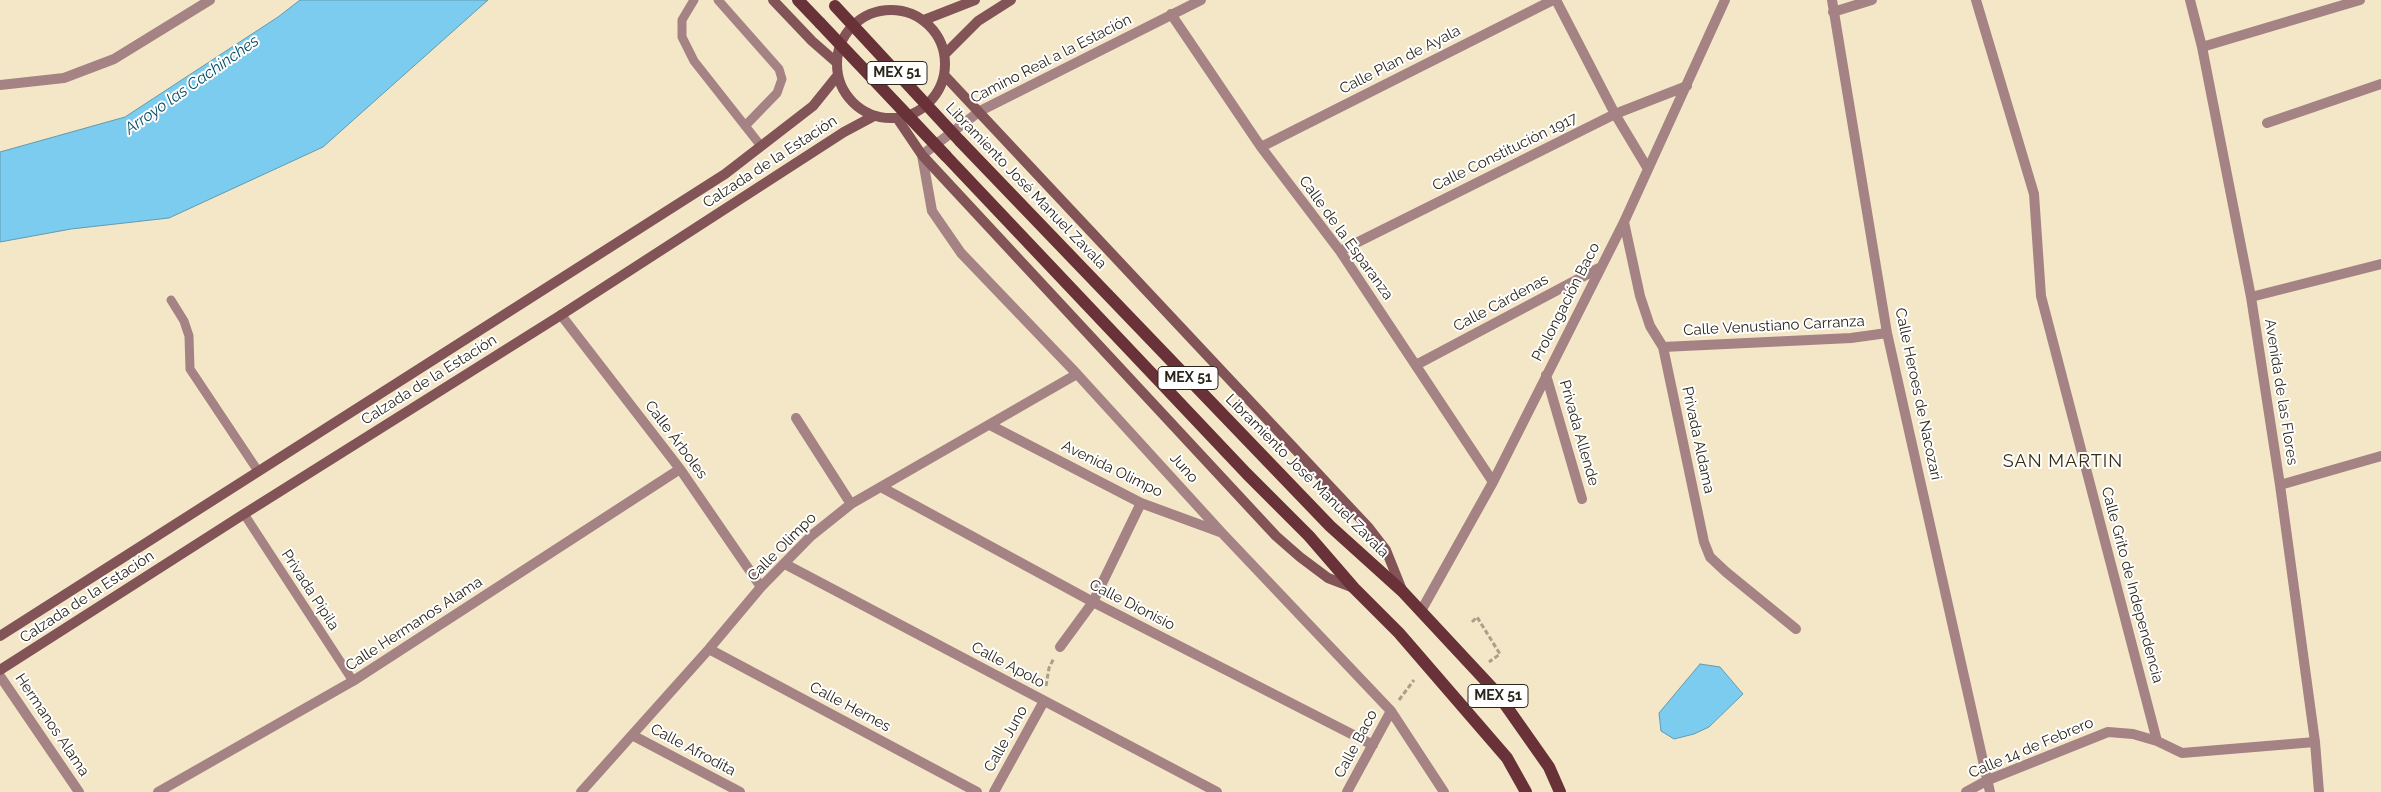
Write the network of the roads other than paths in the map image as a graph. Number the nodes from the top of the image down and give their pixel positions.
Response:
1 (210, 0) edge
2 (694, 0) edge
3 (718, 0) edge
4 (773, 0) edge
5 (798, 0) edge
6 (886, 0) edge
7 (975, 0) edge
8 (1011, 0) edge
9 (1201, 0) edge
10 (1554, 0) edge
11 (1725, 0) edge
12 (1832, 0) edge
13 (1872, 0) edge
14 (1976, 0) edge
15 (2190, 0) edge
16 (2360, 0) edge
17 (832, 3) edge
18 (893, 9) junction
19 (1833, 12) junction
20 (1171, 14) junction
21 (924, 20) junction
22 (2202, 47) junction
23 (945, 54) junction
24 (836, 62) junction
25 (838, 75) junction
26 (945, 76) junction
27 (2381, 84) edge
28 (0, 85) edge
29 (1687, 86) junction
30 (980, 111) junction
31 (1615, 114) junction
32 (874, 116) junction
33 (897, 118) junction
34 (2267, 122) dead end
35 (745, 126) junction
36 (761, 146) junction
37 (1261, 147) junction
38 (922, 155) junction
39 (1648, 169) junction
40 (1624, 222) junction
41 (1340, 251) junction
42 (2381, 264) edge
43 (1599, 268) junction
44 (2251, 297) junction
45 (171, 300) dead end
46 (561, 315) junction
47 (1888, 333) junction
48 (1663, 347) junction
49 (1416, 365) junction
50 (1077, 374) junction
51 (1546, 375) junction
52 (796, 418) dead end
53 (990, 425) junction
54 (2381, 456) edge
55 (680, 469) junction
56 (258, 471) junction
57 (1493, 482) junction
58 (2280, 485) junction
59 (881, 487) junction
60 (1582, 499) dead end
61 (1141, 502) junction
62 (851, 504) junction
63 (244, 514) junction
64 (1223, 534) junction
65 (786, 564) junction
66 (761, 587) junction
67 (1354, 588) junction
68 (1402, 591) junction
69 (1093, 602) junction
70 (1421, 611) junction
71 (1796, 629) dead end
72 (0, 636) edge
73 (1060, 646) road end
74 (709, 649) junction
75 (0, 670) edge
76 (0, 676) edge
77 (353, 682) junction
78 (1044, 701) junction
79 (1391, 710) junction
80 (632, 735) junction
81 (2157, 741) junction
82 (2315, 742) junction
83 (1373, 745) junction
84 (1549, 767) junction
85 (1988, 780) junction
86 (583, 790) edge
87 (79, 792) edge
88 (158, 792) edge
89 (740, 792) edge
90 (977, 792) edge
91 (994, 792) edge
92 (1217, 792) edge
93 (1347, 792) edge
94 (1444, 792) edge
95 (1526, 792) edge
96 (1560, 792) edge
97 (1566, 792) edge
98 (1966, 792) edge
99 (1990, 792) edge
100 (2319, 792) edge

1 - 28 street
2 - 35 lane
3 - 35 lane
4 - 24 main road
5 - 67 main road, MEX 51, bridge
6 - 18 main road
7 - 21 main road
8 - 23 main road
9 - 20 street, Camino Real a la Estación
10 - 31 street
10 - 37 street, Calle Plan de Ayala
11 - 29 street, Prolongación Baco
12 - 19 street, Calle Heroes de Nacozari
13 - 19 street
14 - 81 street, Calle Grito de Independencia
15 - 22 street, Avenida de las Flores
16 - 22 street
17 - 68 main road, Libramiento José Manuel Zavala / MEX 51, bridge
18 - 21 main road
18 - 24 main road
19 - 47 street, Calle Heroes de Nacozari
20 - 30 street, Camino Real a la Estación
20 - 37 street, Calle de la Esparanza
21 - 23 main road
22 - 44 street, Avenida de las Flores
23 - 26 main road
24 - 25 main road
25 - 32 main road
25 - 36 main road, Calzada de la Estación
26 - 30 main road
26 - 33 main road
27 - 34 street
29 - 31 street, Calle Constitución 1917
29 - 39 street, Prolongación Baco
30 - 38 street, Camino Real a la Estación
30 - 68 main road
31 - 39 street
31 - 41 street, Calle Constitución 1917
32 - 33 main road
32 - 46 main road, Calzada de la Estación
33 - 38 main road
35 - 36 lane
36 - 56 main road, Calzada de la Estación
37 - 41 street, Calle de la Esparanza
38 - 50 street, Juno
38 - 67 main road
39 - 40 street, Prolongación Baco
40 - 43 street, Prolongación Baco
40 - 48 street, Privada Aldama
41 - 49 street, Calle de la Esparanza
42 - 44 street
43 - 49 street, Calle Cárdenas
43 - 51 street, Prolongación Baco
44 - 58 street, Avenida de las Flores
45 - 56 lane
46 - 55 street, Calle Árboles
46 - 63 main road, Calzada de la Estación
47 - 48 street, Calle Venustiano Carranza
47 - 85 street, Calle Heroes de Nacozari
48 - 71 street, Privada Aldama
49 - 57 street, Calle de la Esparanza
50 - 53 street, Calle Olimpo
50 - 64 street, Juno
51 - 57 street, Prolongación Baco
51 - 60 street, Privada Allende
52 - 62 street
53 - 59 street, Calle Olimpo
53 - 61 street, Avenida Olimpo
54 - 58 street
55 - 66 street, Calle Árboles
55 - 77 street, Calle Hermanos Alama
56 - 72 main road, Calzada de la Estación
57 - 70 street, Prolongación Baco
58 - 82 street, Avenida de las Flores
59 - 62 street, Calle Olimpo
59 - 69 street, Calle Dionisio
61 - 64 street, Avenida Olimpo
61 - 69 street
62 - 65 street, Calle Olimpo
63 - 75 main road, Calzada de la Estación
63 - 77 lane, Privada Pípila
64 - 79 street, Juno
65 - 66 street, Calle Olimpo
65 - 78 street, Calle Apolo
66 - 74 street, Calle Olimpo
67 - 95 main road, MEX 51
68 - 70 main road, Libramiento José Manuel Zavala / MEX 51
69 - 73 street
69 - 83 street, Calle Dionisio
70 - 84 main road, Libramiento José Manuel Zavala / MEX 51
74 - 80 street, Calle Olimpo
74 - 90 street, Calle Hernes
76 - 87 street, Hermanos Alama
77 - 88 street, Calle Hermanos Alama
78 - 91 street, Calle Juno
78 - 92 street, Calle Apolo
79 - 83 street, Calle Baco
79 - 94 street, Juno
80 - 86 street, Calle Olimpo
80 - 89 street, Calle Afrodita
81 - 82 street, Calle 14 de Febrero
81 - 85 street, Calle 14 de Febrero
82 - 100 street, Avenida de las Flores
83 - 93 street, Calle Baco
84 - 96 main road, Libramiento José Manuel Zavala / MEX 51
84 - 97 main road
85 - 98 street, Calle 14 de Febrero
85 - 99 street, Calle Heroes de Nacozari

